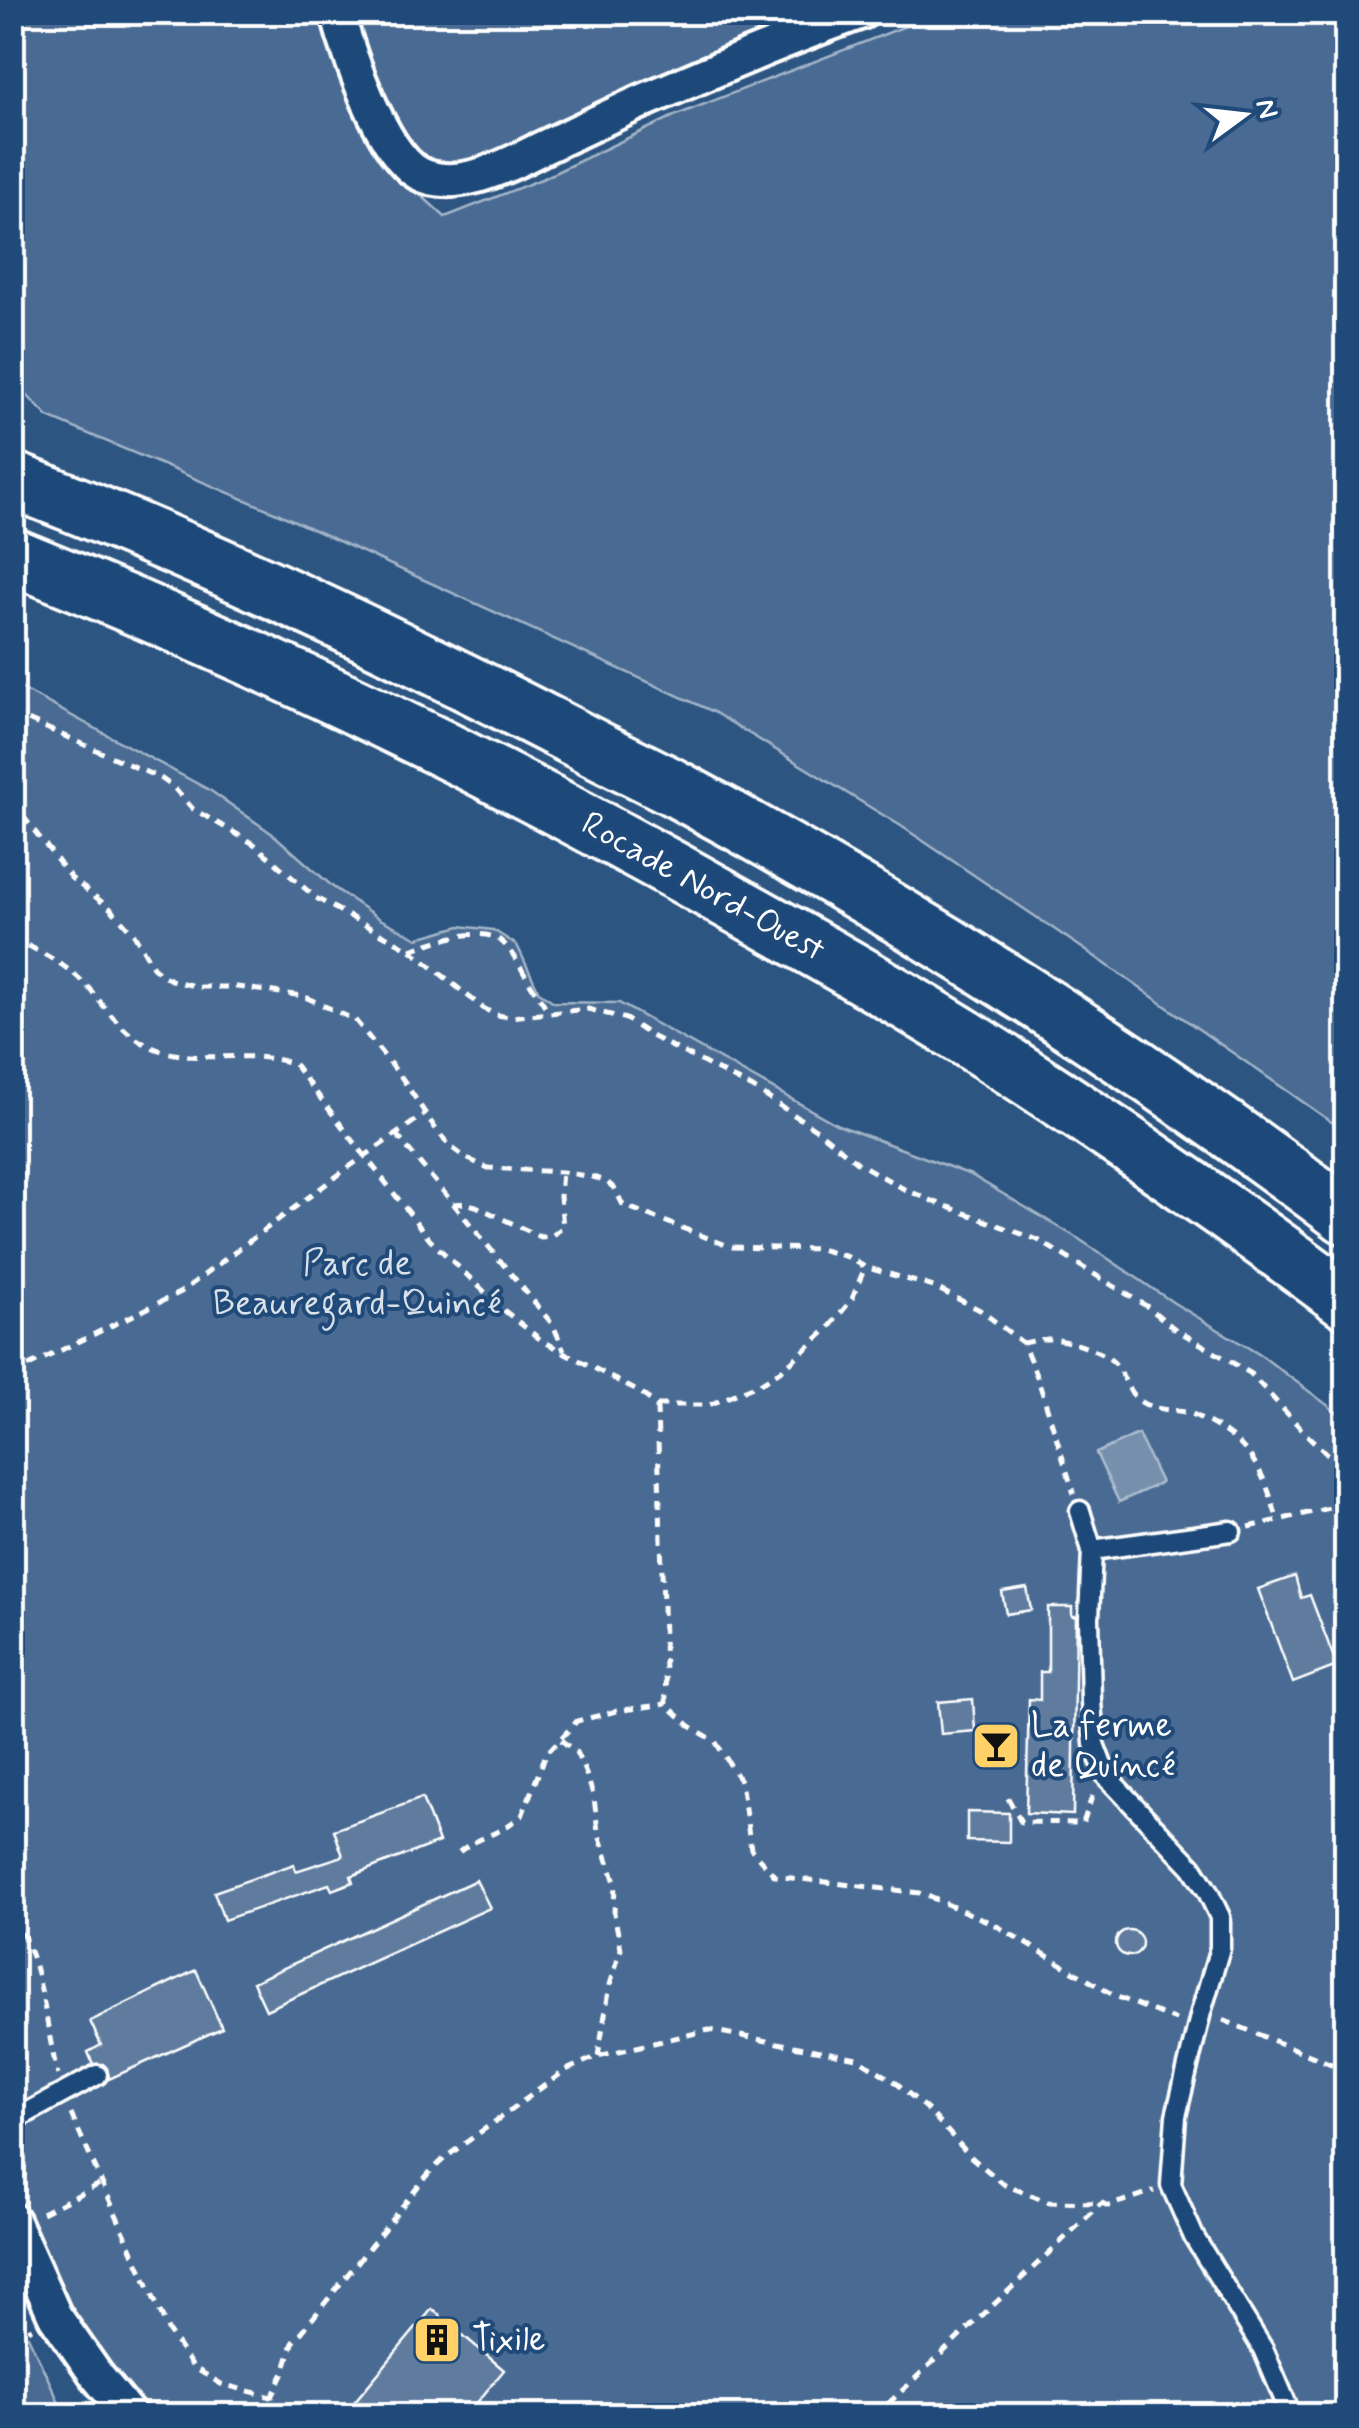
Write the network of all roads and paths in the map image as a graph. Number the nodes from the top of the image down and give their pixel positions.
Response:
1 (336, 12) edge
2 (862, 12) edge
3 (12, 480) edge
4 (12, 556) edge
5 (12, 713) edge
6 (12, 802) edge
7 (12, 938) edge
8 (410, 950) junction
9 (549, 1013) junction
10 (424, 1114) junction
11 (396, 1134) junction
12 (364, 1157) junction
13 (562, 1172) junction
14 (453, 1204) junction
15 (1346, 1216) edge
16 (865, 1267) junction
17 (1346, 1300) edge
18 (1022, 1343) junction
19 (565, 1353) junction
20 (12, 1374) edge
21 (658, 1406) junction
22 (1346, 1468) edge
23 (1346, 1504) edge
24 (1080, 1511) joint
25 (1278, 1522) junction
26 (1231, 1531) joint
27 (1092, 1550) junction
28 (666, 1704) junction
29 (560, 1740) junction
30 (1106, 1776) junction
31 (1008, 1798) dead end
32 (459, 1852) dead end
33 (12, 1917) edge
34 (1199, 2020) junction
35 (598, 2056) junction
36 (1346, 2070) edge
37 (97, 2075) dead end
38 (62, 2092) junction
39 (12, 2121) edge
40 (102, 2183) junction
41 (1170, 2185) junction
42 (1102, 2202) junction
43 (13, 2223) edge
44 (272, 2397) junction
45 (130, 2416) edge
46 (278, 2416) edge
47 (876, 2416) edge
48 (1288, 2416) edge

1 - 2 street
3 - 15 highway, Rocade Nord-Ouest
4 - 17 highway, Rocade Nord-Ouest
5 - 8 path
6 - 10 path
7 - 12 path
8 - 9 path
8 - 9 path
9 - 22 path
10 - 11 path
10 - 13 path
11 - 12 path
11 - 14 path
12 - 19 path
12 - 20 path
13 - 14 path
13 - 16 path
14 - 19 path
16 - 18 path
16 - 21 path
18 - 24 path
18 - 25 path
19 - 21 path
21 - 28 path
23 - 25 path
24 - 27 lane
25 - 26 path
26 - 27 lane
27 - 30 lane
28 - 29 path
28 - 34 path
29 - 32 path
29 - 35 path
30 - 31 path
30 - 34 lane
33 - 38 path
34 - 36 path
34 - 41 lane
35 - 42 path
35 - 44 path
37 - 38 lane
38 - 39 lane
38 - 40 path
40 - 43 path
40 - 44 path
41 - 42 path
41 - 48 lane
42 - 47 path
43 - 45 street
44 - 46 path

